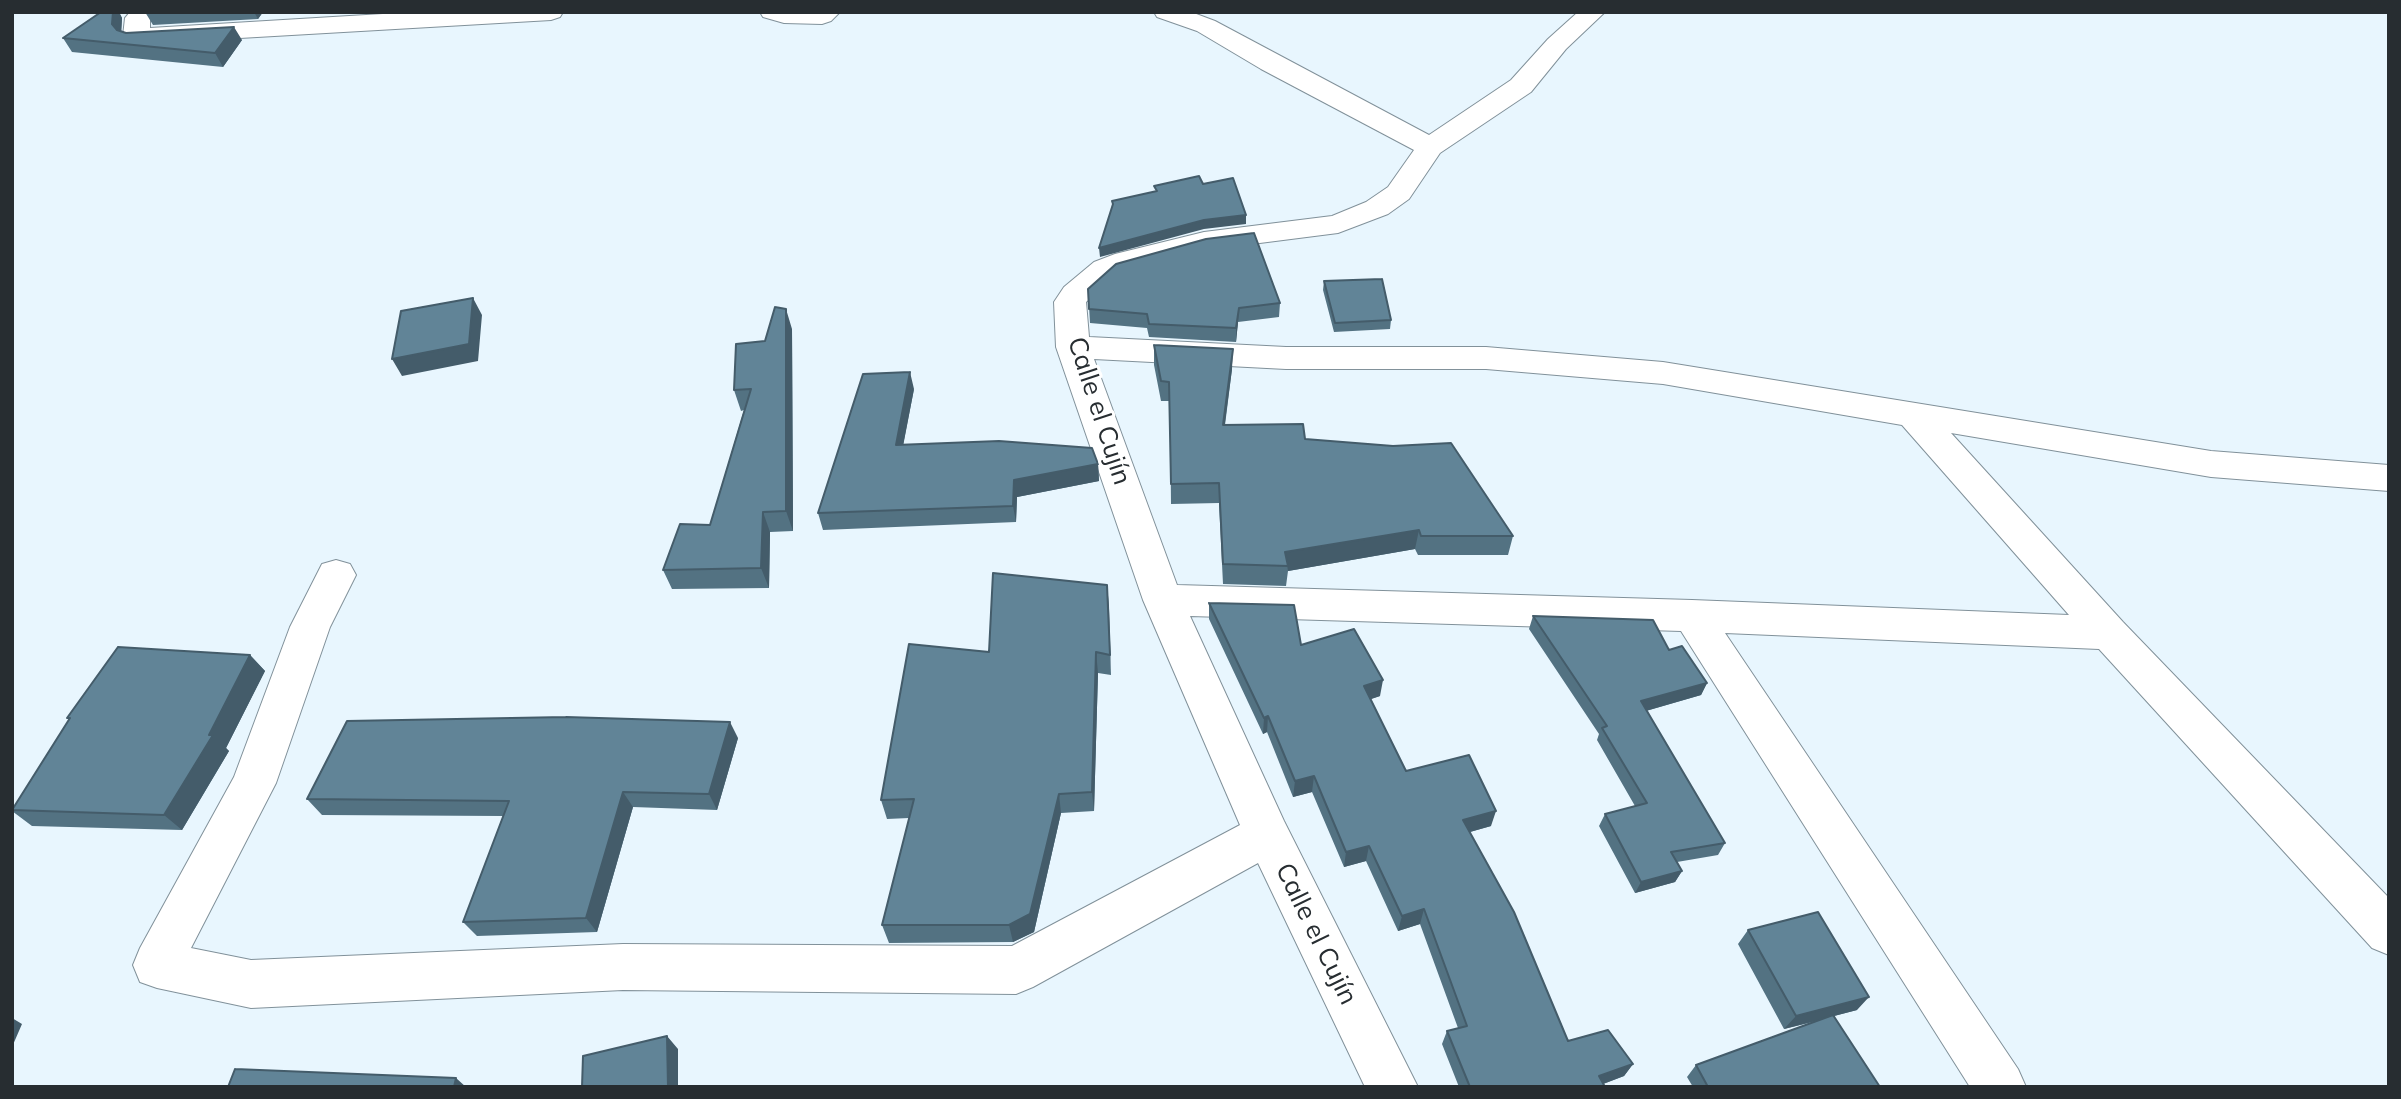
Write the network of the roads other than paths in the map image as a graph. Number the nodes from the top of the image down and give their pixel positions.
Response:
1 (144, 12) edge
2 (551, 12) edge
3 (772, 12) edge
4 (828, 12) edge
5 (1167, 12) edge
6 (1593, 12) edge
7 (1430, 147) junction
8 (1073, 346) junction
9 (1912, 413) junction
10 (2389, 478) edge
11 (336, 575) dead end
12 (1163, 600) junction
13 (1692, 616) junction
14 (2109, 634) junction
15 (1267, 834) junction
16 (2389, 932) edge
17 (1392, 1087) edge
18 (2000, 1087) edge

1 - 2 street
3 - 4 street
5 - 7 street
6 - 7 street, Calle el Cujín
7 - 8 street, Calle el Cujín
8 - 9 street
8 - 12 street, Calle el Cujín
9 - 10 street
9 - 14 street
11 - 15 street
12 - 13 street
12 - 15 street, Calle el Cujín
13 - 14 street
13 - 18 street
14 - 16 street
15 - 17 street, Calle el Cujín

